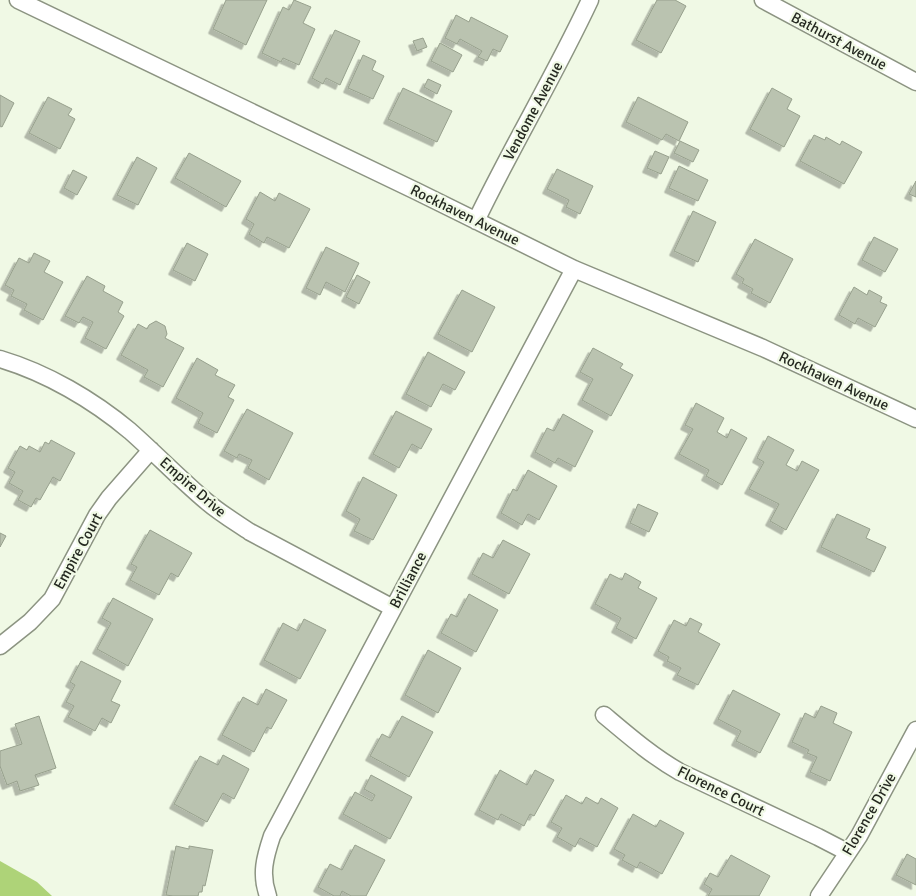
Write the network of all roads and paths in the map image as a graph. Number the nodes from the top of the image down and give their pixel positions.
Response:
1 (18, 0) edge
2 (590, 0) edge
3 (763, 0) edge
4 (916, 82) edge
5 (476, 221) junction
6 (574, 268) junction
7 (0, 359) edge
8 (916, 419) edge
9 (151, 450) junction
10 (393, 608) junction
11 (0, 646) edge
12 (604, 715) dead end
13 (916, 730) edge
14 (847, 852) junction
15 (268, 896) edge
16 (819, 896) edge

1 - 5 street, Rockhaven Avenue
2 - 5 street, Vendome Avenue
3 - 4 street, Bathurst Avenue
5 - 6 street, Rockhaven Avenue
6 - 8 street, Rockhaven Avenue
6 - 10 street, Brilliance
7 - 9 street, Empire Drive
9 - 10 street, Empire Drive
9 - 11 street, Empire Court
10 - 15 street, Brilliance
12 - 14 street, Florence Court
13 - 14 street, Florence Drive
14 - 16 street, Florence Drive

